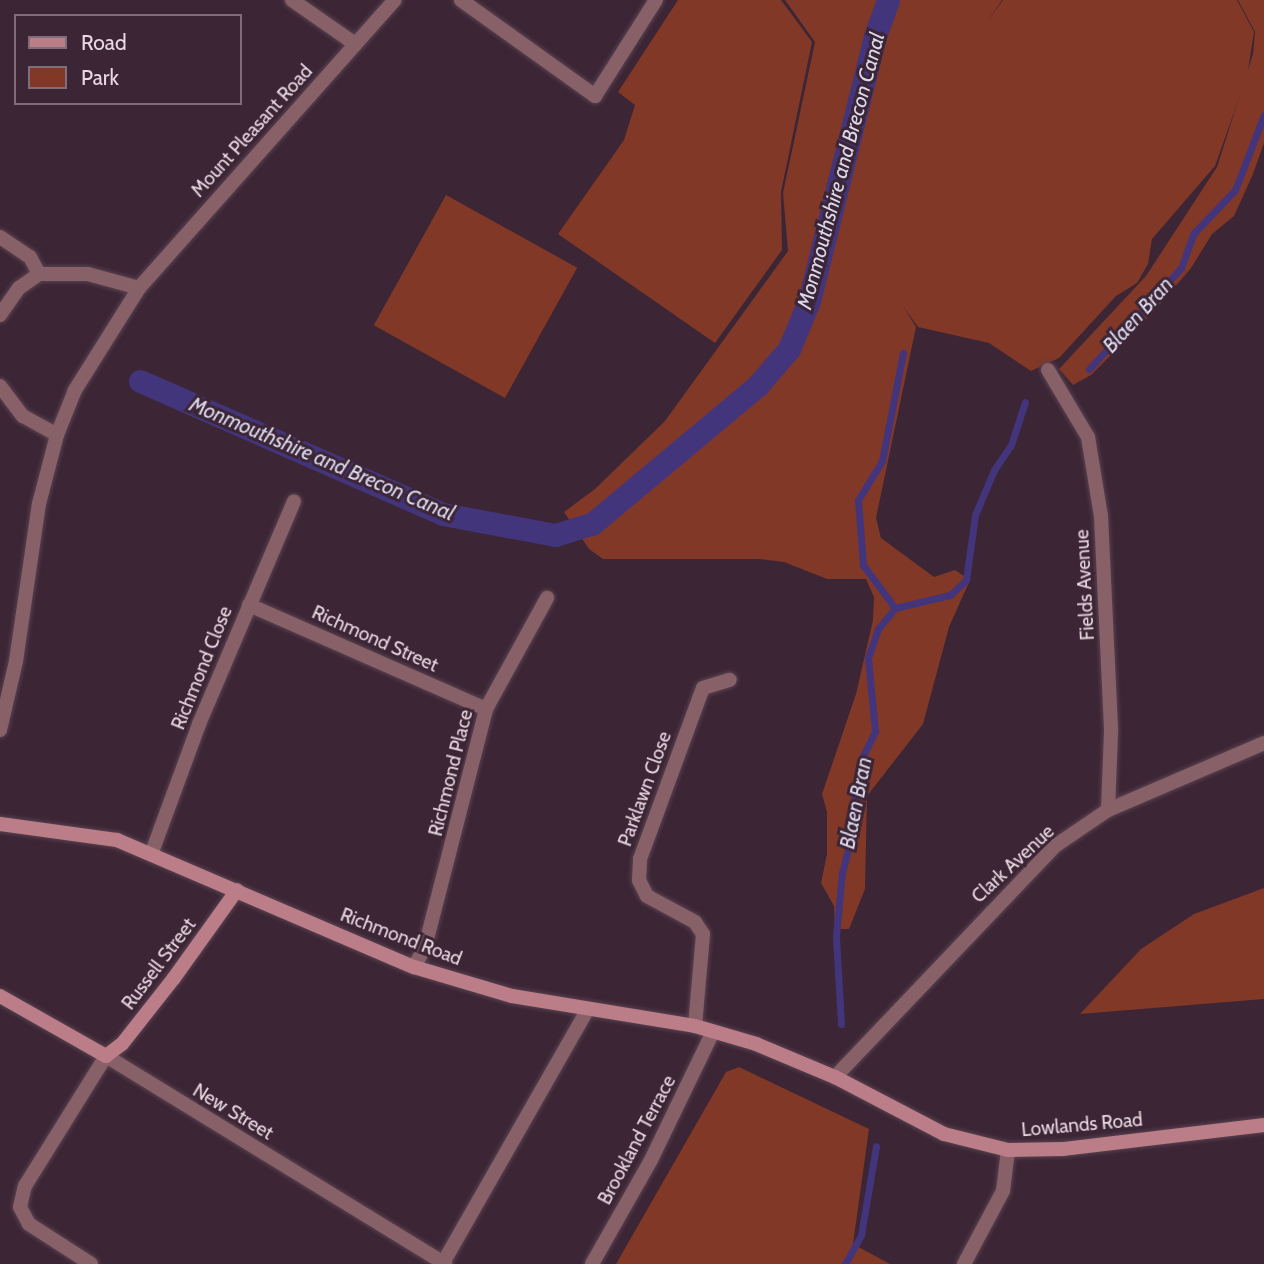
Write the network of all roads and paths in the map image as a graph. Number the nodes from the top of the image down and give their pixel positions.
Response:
1 (292, 0) edge
2 (395, 0) edge
3 (461, 0) edge
4 (656, 0) edge
5 (355, 44) junction
6 (0, 237) edge
7 (38, 274) junction
8 (139, 289) junction
9 (0, 315) edge
10 (1048, 370) dead end
11 (0, 386) edge
12 (57, 435) junction
13 (294, 501) dead end
14 (547, 598) dead end
15 (249, 605) junction
16 (730, 680) dead end
17 (486, 709) junction
18 (0, 730) edge
19 (1264, 743) edge
20 (1108, 810) junction
21 (0, 824) edge
22 (152, 852) junction
23 (237, 890) junction
24 (414, 967) junction
25 (0, 996) edge
26 (589, 1009) junction
27 (695, 1026) junction
28 (713, 1032) junction
29 (106, 1056) junction
30 (835, 1077) junction
31 (1264, 1125) edge
32 (1008, 1150) junction
33 (444, 1263) edge
34 (91, 1264) edge
35 (592, 1264) edge
36 (964, 1264) edge

1 - 5 street
2 - 5 street, Mount Pleasant Road
3 - 4 street
5 - 8 street, Mount Pleasant Road
6 - 7 street
7 - 8 street
7 - 9 street
8 - 12 street, Mount Pleasant Road
10 - 20 street, Fields Avenue
11 - 12 street
12 - 18 street, Mount Pleasant Road
13 - 15 street, Richmond Close
14 - 17 street, Richmond Place
15 - 17 street, Richmond Street
15 - 22 street, Richmond Close
16 - 27 street, Parklawn Close
17 - 24 street, Richmond Place
19 - 20 street, Clark Avenue
20 - 30 street, Clark Avenue
21 - 22 street, Richmond Road
22 - 23 street, Richmond Road
23 - 24 street, Richmond Road
23 - 29 street, Russell Street
24 - 26 street, Richmond Road
25 - 29 street, New Street
26 - 27 street, Richmond Road
26 - 33 street
27 - 28 street, Richmond Road
28 - 30 street, Richmond Road
28 - 35 street, Brookland Terrace
29 - 33 street, New Street
29 - 34 street
30 - 32 street, Lowlands Road
31 - 32 street, Lowlands Road
32 - 36 street

